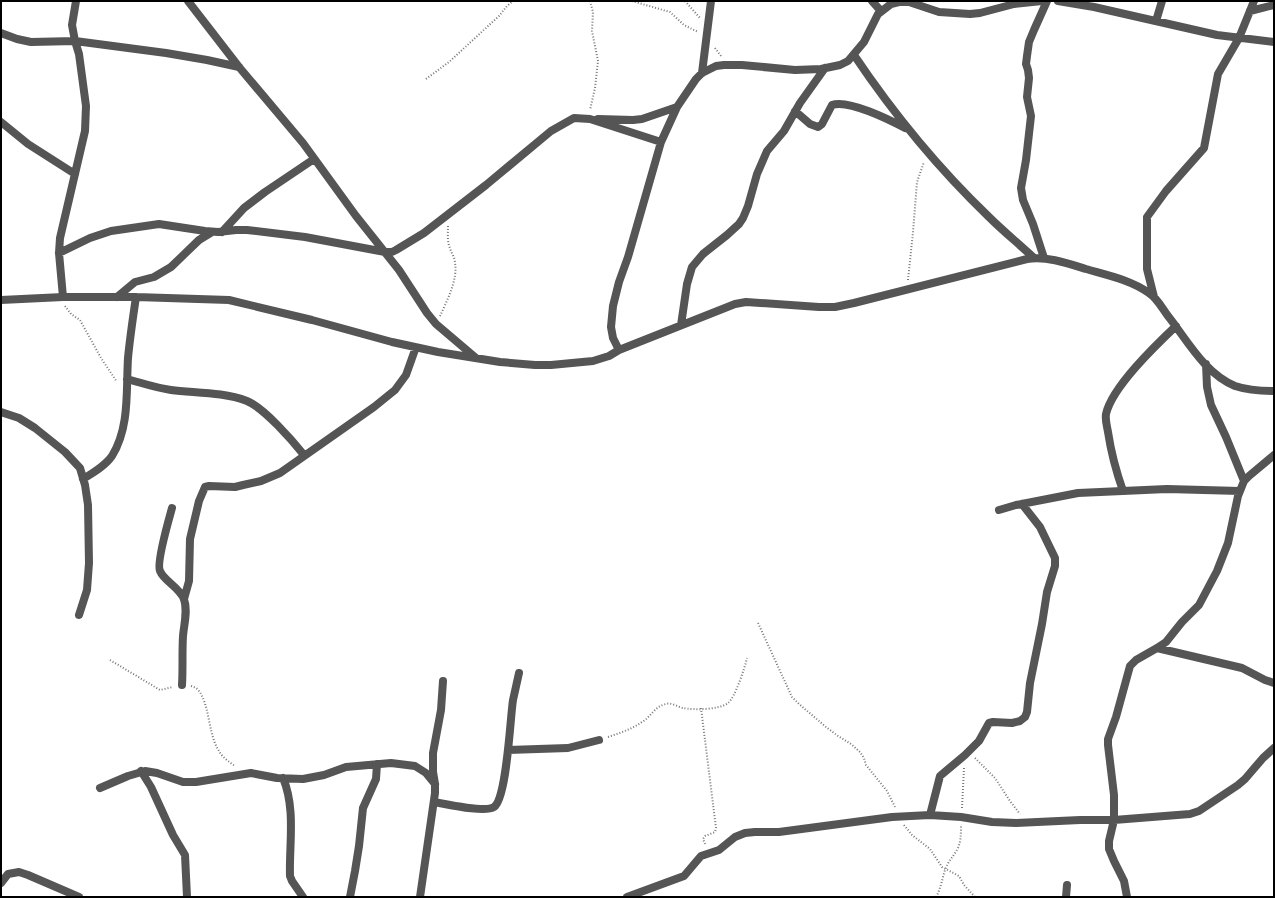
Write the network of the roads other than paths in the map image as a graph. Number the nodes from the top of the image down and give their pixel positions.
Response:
1 (76, 1) edge
2 (188, 1) edge
3 (711, 1) edge
4 (872, 1) edge
5 (1042, 1) edge
6 (1047, 1) edge
7 (1058, 1) edge
8 (1162, 1) edge
9 (1254, 1) edge
10 (891, 3) edge
11 (1006, 4) edge
12 (1274, 5) edge
13 (881, 11) junction
14 (1250, 11) junction
15 (1156, 21) junction
16 (1, 33) edge
17 (1239, 38) junction
18 (75, 41) junction
19 (1274, 42) edge
20 (854, 55) junction
21 (238, 68) junction
22 (825, 68) junction
23 (702, 73) junction
24 (677, 107) junction
25 (795, 111) junction
26 (589, 119) junction
27 (1, 122) edge
28 (908, 130) junction
29 (661, 142) junction
30 (314, 159) junction
31 (75, 174) junction
32 (212, 232) junction
33 (222, 232) junction
34 (385, 252) junction
35 (59, 253) junction
36 (1034, 258) junction
37 (1044, 258) junction
38 (117, 297) junction
39 (136, 297) junction
40 (1154, 297) junction
41 (60, 298) junction
42 (1, 302) edge
43 (681, 325) junction
44 (1176, 326) junction
45 (416, 347) junction
46 (619, 350) junction
47 (476, 358) junction
48 (1206, 364) junction
49 (127, 379) junction
50 (1274, 391) edge
51 (1, 412) edge
52 (304, 455) junction
53 (1274, 455) edge
54 (83, 479) junction
55 (1244, 481) junction
56 (1123, 491) junction
57 (1240, 491) junction
58 (1022, 504) junction
59 (172, 508) dead end
60 (998, 510) dead end
61 (184, 599) junction
62 (79, 615) dead end
63 (1157, 648) junction
64 (519, 673) dead end
65 (443, 681) dead end
66 (1274, 684) edge
67 (182, 685) road end
68 (599, 740) road end
69 (1274, 748) edge
70 (508, 750) junction
71 (377, 764) junction
72 (141, 771) junction
73 (284, 778) junction
74 (435, 784) junction
75 (100, 788) dead end
76 (434, 802) junction
77 (930, 815) junction
78 (1114, 820) junction
79 (1, 883) edge
80 (1067, 885) dead end
81 (79, 897) edge
82 (187, 897) edge
83 (303, 897) edge
84 (350, 897) edge
85 (420, 897) edge
86 (627, 897) edge
87 (1066, 897) edge
88 (1127, 897) edge

1 - 18 street
2 - 21 street
3 - 23 street
4 - 13 street
5 - 11 street
6 - 37 street
7 - 15 street
8 - 15 street
9 - 14 street
10 - 11 street
10 - 13 street
12 - 14 street
13 - 20 street
14 - 17 street
15 - 17 street
16 - 18 street
17 - 19 street
17 - 40 street
18 - 21 street
18 - 31 street
20 - 22 street
20 - 28 street
21 - 30 street
22 - 23 street
22 - 25 street
23 - 24 street
24 - 26 street
24 - 29 street
25 - 28 street
25 - 43 street
26 - 29 street
26 - 34 street
27 - 31 street
28 - 36 street
29 - 46 street
30 - 33 street
30 - 34 street
31 - 35 street
32 - 33 street
32 - 35 street
32 - 38 street
33 - 34 street
34 - 47 street
35 - 41 street
36 - 37 street
36 - 43 street
37 - 40 street
38 - 39 street
38 - 41 street
39 - 45 street
39 - 49 street
40 - 44 street
41 - 42 street
43 - 46 street
44 - 48 street
44 - 56 street
45 - 47 street
45 - 52 street
46 - 47 street
48 - 50 street
48 - 55 street
49 - 52 street
49 - 54 street
51 - 54 street
52 - 61 street
53 - 55 street
54 - 62 street
55 - 57 street
56 - 57 street
56 - 58 street
57 - 63 street
58 - 60 street
58 - 77 street
59 - 61 street
61 - 67 street
63 - 66 street
63 - 78 street
64 - 70 street
65 - 74 street
68 - 70 street
69 - 78 street
70 - 76 street
71 - 73 street
71 - 74 street
71 - 84 street
72 - 73 street
72 - 75 street
72 - 82 street
73 - 83 street
74 - 76 street
76 - 85 street
77 - 78 street
77 - 86 street
78 - 88 street
79 - 81 street
80 - 87 street

